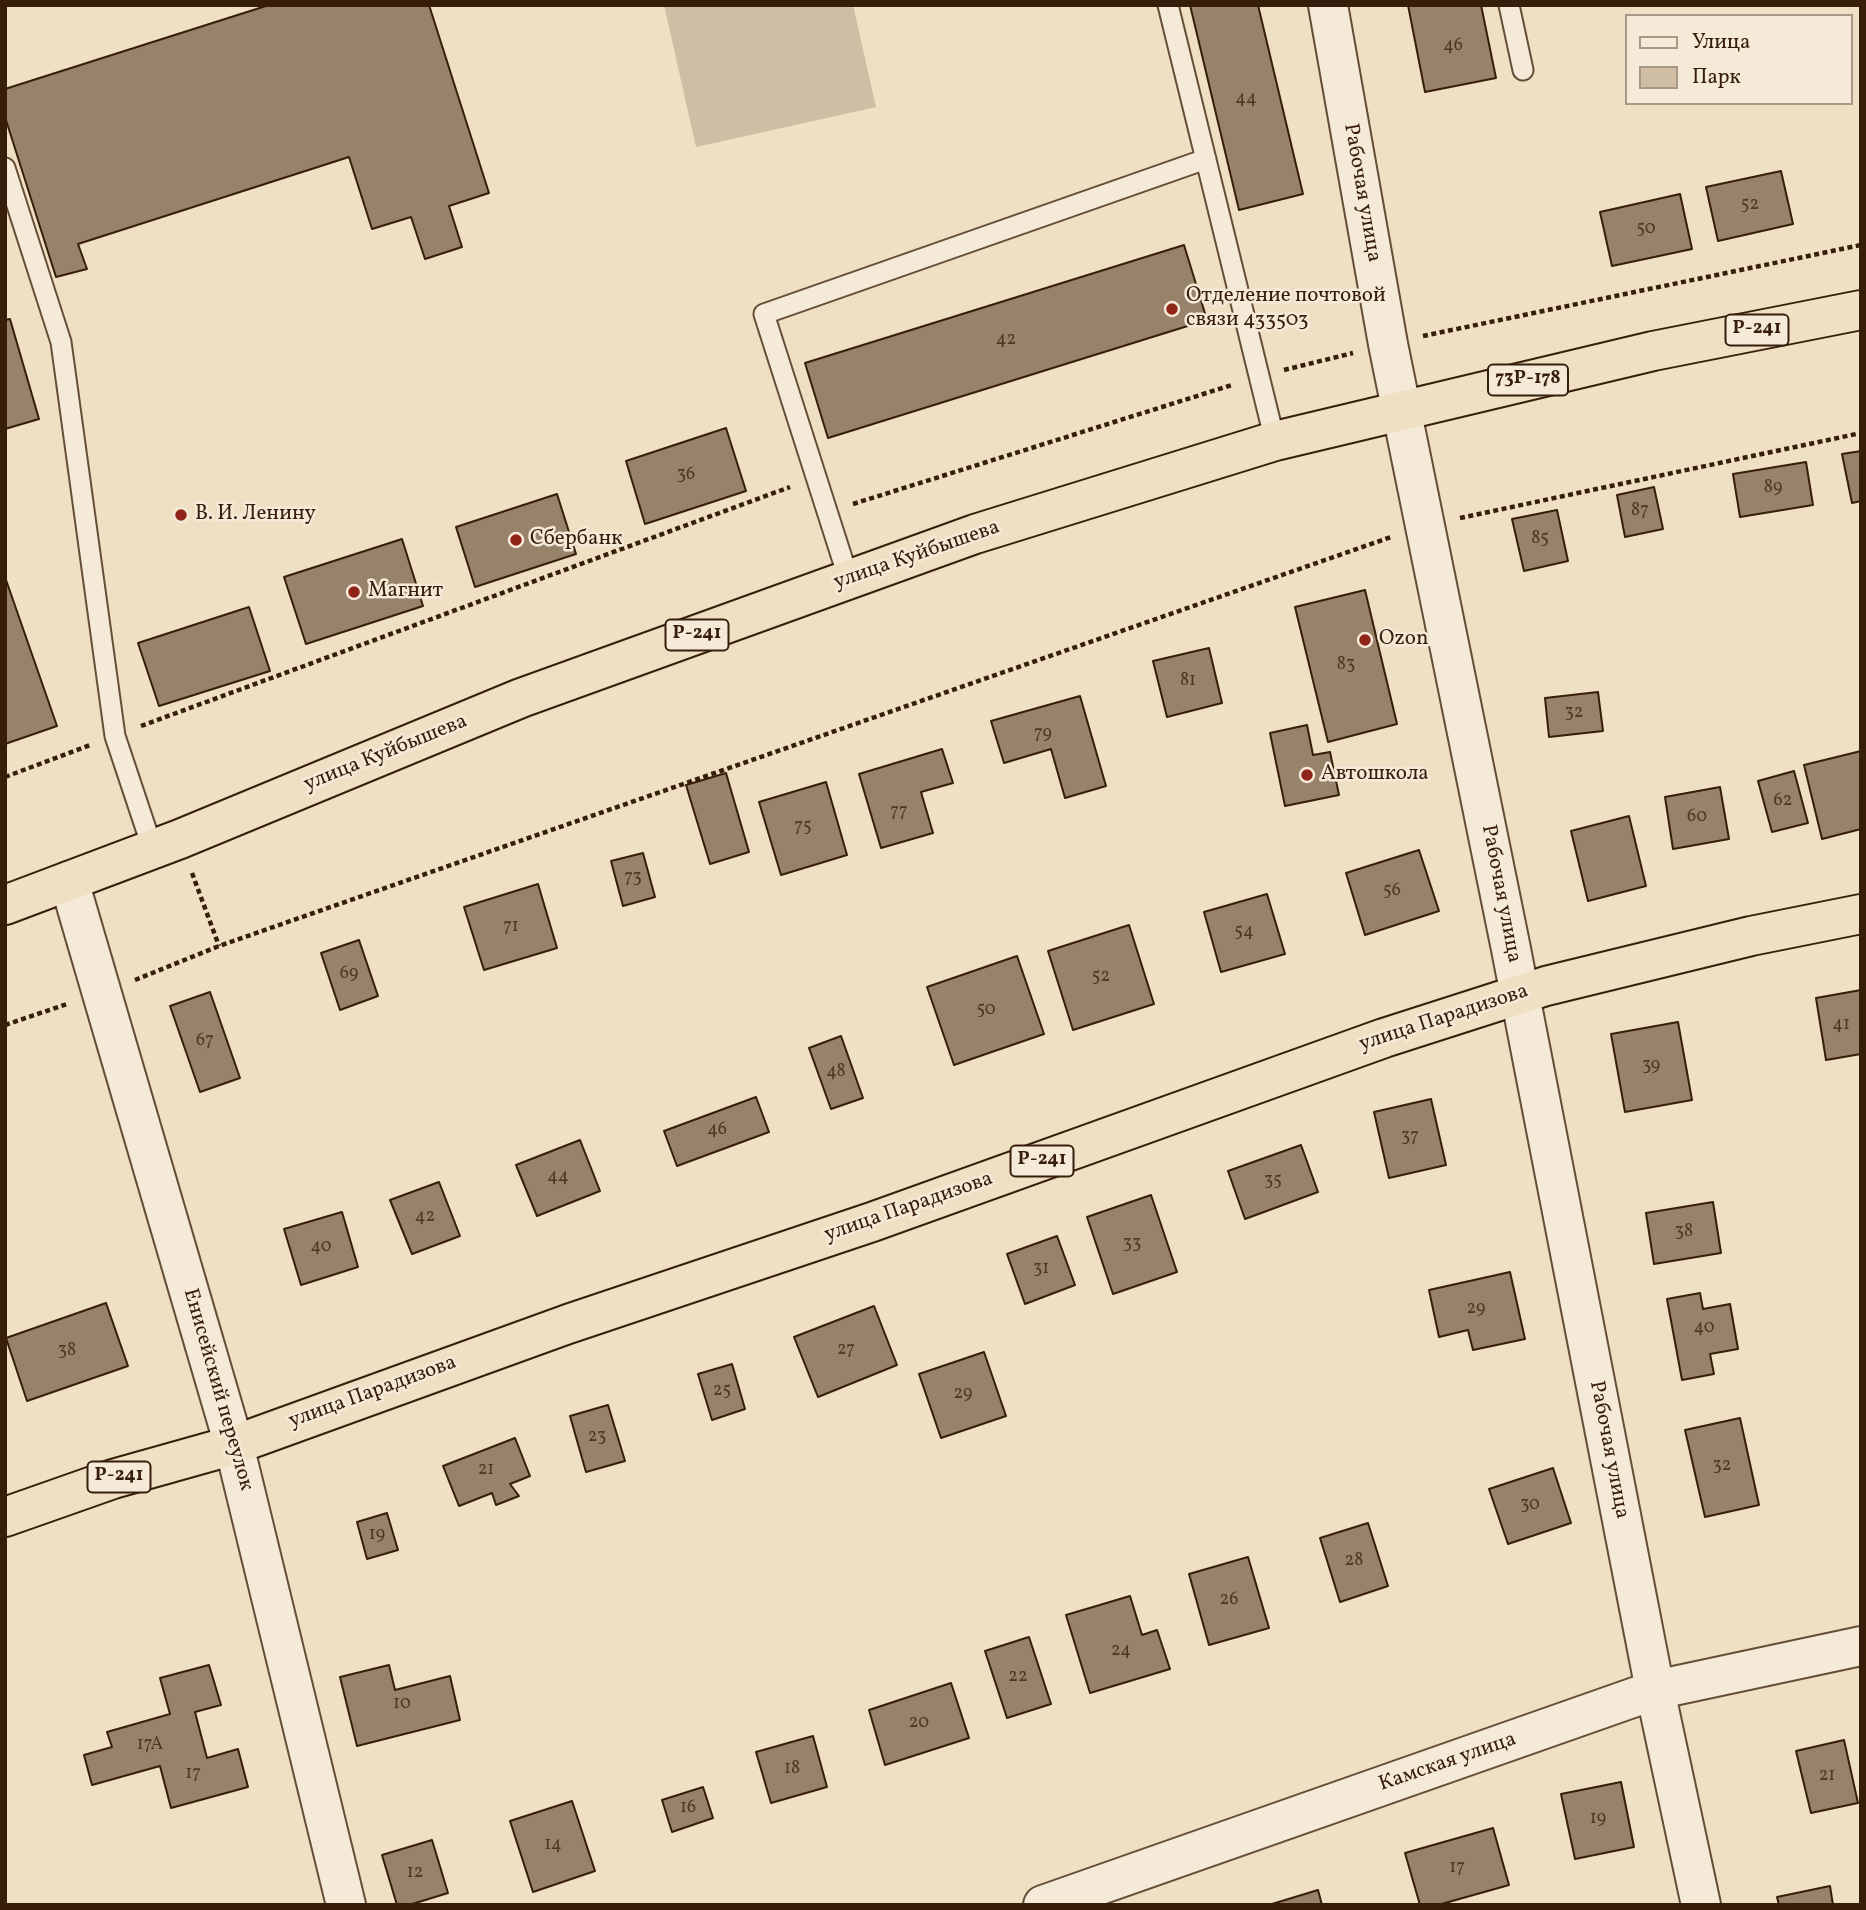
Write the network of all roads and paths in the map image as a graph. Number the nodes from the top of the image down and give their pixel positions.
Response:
1 (1168, 5) edge
2 (1328, 5) edge
3 (1509, 5) edge
4 (1523, 70) dead end
5 (1206, 159) junction
6 (5, 168) edge
7 (1861, 245) edge
8 (1861, 310) edge
9 (1388, 344) junction
10 (1653, 351) joint
11 (1258, 377) junction
12 (1403, 410) junction
13 (1861, 433) edge
14 (1275, 441) junction
15 (814, 478) junction
16 (825, 513) junction
17 (1426, 525) junction
18 (849, 580) junction
19 (115, 736) junction
20 (5, 776) edge
21 (153, 850) junction
22 (192, 872) dead end
23 (69, 881) junction
24 (5, 905) edge
25 (1861, 914) edge
26 (219, 946) junction
27 (102, 994) junction
28 (1520, 994) junction
29 (5, 1025) edge
30 (234, 1445) junction
31 (5, 1517) edge
32 (1861, 1646) edge
33 (1655, 1690) junction
34 (346, 1905) edge
35 (1043, 1905) edge
36 (1701, 1905) edge

1 - 5 lane
2 - 9 street, Рабочая улица
3 - 4 lane
5 - 11 lane
5 - 15 lane
6 - 19 lane
7 - 9 path
8 - 10 highway, улица Куйбышева / Р-241
9 - 11 path
9 - 12 street, Рабочая улица
10 - 12 highway, улица Куйбышева / 73Р-178
11 - 14 lane
11 - 16 path
12 - 14 highway, улица Куйбышева / Р-241
12 - 17 street, Рабочая улица
13 - 17 path
14 - 18 highway, улица Куйбышева / Р-241
15 - 16 lane
15 - 19 path
16 - 18 lane
17 - 26 path
17 - 28 street, Рабочая улица
18 - 21 highway, улица Куйбышева / Р-241
19 - 20 path
19 - 21 lane
21 - 23 highway, улица Куйбышева / Р-241
22 - 26 path
23 - 24 highway, улица Куйбышева / Р-241
23 - 27 street, Енисейский переулок
25 - 28 highway, улица Парадизова / Р-241
26 - 27 path
27 - 29 path
27 - 30 street, Енисейский переулок
28 - 30 highway, улица Парадизова / Р-241
28 - 33 street, Рабочая улица
30 - 31 highway, улица Парадизова / Р-241
30 - 34 street, Енисейский переулок
32 - 33 street, Камская улица
33 - 35 street, Камская улица
33 - 36 street, Рабочая улица

